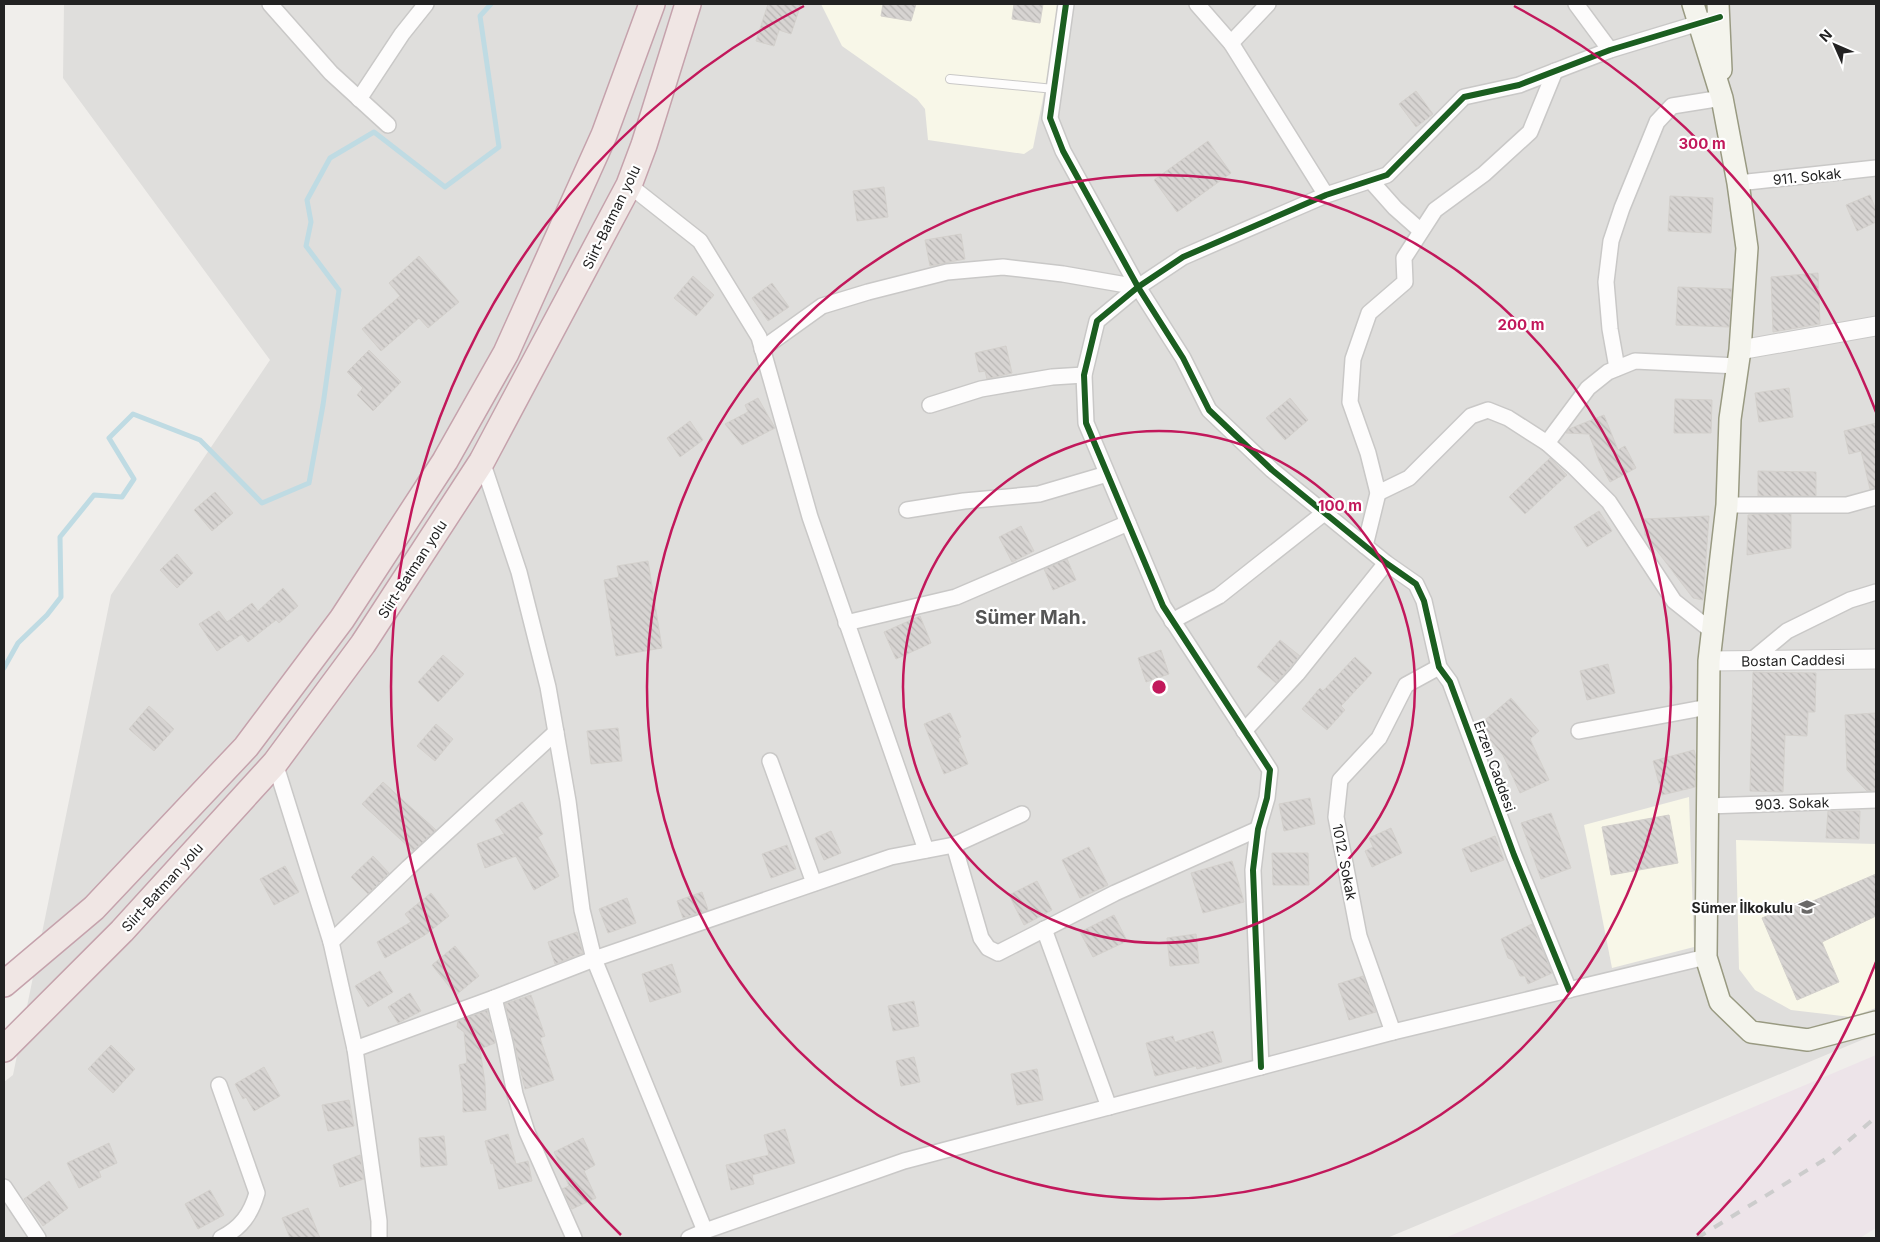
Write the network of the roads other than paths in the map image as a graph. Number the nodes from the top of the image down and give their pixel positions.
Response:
1 (270, 4) edge
2 (426, 4) edge
3 (652, 4) edge
4 (688, 4) edge
5 (1066, 4) edge
6 (1197, 4) edge
7 (1268, 4) edge
8 (1576, 4) edge
9 (1719, 11) edge
10 (1696, 13) edge
11 (1231, 43) junction
12 (1610, 50) junction
13 (1555, 71) junction
14 (950, 79) dead end
15 (1054, 89) junction
16 (1722, 98) junction
17 (360, 99) junction
18 (388, 125) dead end
19 (1876, 168) edge
20 (1371, 180) junction
21 (1738, 183) junction
22 (629, 185) junction
23 (1326, 195) junction
24 (1421, 231) junction
25 (1138, 287) junction
26 (1876, 326) edge
27 (762, 349) junction
28 (1739, 358) junction
29 (1617, 368) junction
30 (1084, 375) junction
31 (930, 405) dead end
32 (1547, 443) junction
33 (482, 461) junction
34 (1108, 474) junction
35 (1378, 493) junction
36 (1876, 497) edge
37 (1727, 505) junction
38 (907, 510) dead end
39 (1324, 513) junction
40 (1128, 524) junction
41 (1365, 546) junction
42 (1386, 563) junction
43 (1876, 592) edge
44 (1172, 621) junction
45 (846, 623) junction
46 (1712, 632) junction
47 (1876, 659) edge
48 (1752, 660) junction
49 (1709, 661) junction
50 (1439, 667) junction
51 (1708, 707) junction
52 (1244, 731) junction
53 (1579, 731) dead end
54 (556, 732) junction
55 (770, 761) dead end
56 (275, 763) junction
57 (1876, 800) edge
58 (1707, 806) junction
59 (1022, 814) dead end
60 (1258, 829) junction
61 (954, 845) junction
62 (926, 850) junction
63 (814, 883) junction
64 (1044, 929) junction
65 (331, 942) junction
66 (1706, 957) junction
67 (594, 959) junction
68 (4, 984) edge
69 (1569, 990) junction
70 (494, 998) junction
71 (1876, 1022) edge
72 (1394, 1032) junction
73 (355, 1049) junction
74 (4, 1050) edge
75 (1261, 1067) junction
76 (219, 1085) dead end
77 (1109, 1107) junction
78 (4, 1186) edge
79 (706, 1231) junction
80 (38, 1238) edge
81 (221, 1238) edge
82 (380, 1238) edge
83 (574, 1238) edge
84 (689, 1238) edge

1 - 17 street
2 - 17 street
3 - 68 highway
4 - 22 highway, Siirt-Batman yolu
5 - 15 street, Erzen Caddesi
6 - 11 street
7 - 11 street
8 - 12 street
9 - 10 street
9 - 16 main road
10 - 12 street
10 - 16 main road
11 - 23 street
12 - 13 street
13 - 20 street
13 - 24 street
14 - 15 lane
15 - 25 street, Erzen Caddesi
16 - 21 main road
16 - 29 street
17 - 18 street
19 - 21 street, 911. Sokak
20 - 23 street
20 - 24 street
21 - 28 main road
22 - 27 street
22 - 33 highway, Siirt-Batman yolu
23 - 25 street
24 - 35 street
25 - 27 street
25 - 30 street
25 - 39 street, Erzen Caddesi
26 - 28 street
27 - 45 street
28 - 29 street
28 - 37 main road
29 - 32 street
30 - 31 street
30 - 34 street
32 - 35 street
32 - 46 street
33 - 54 street
33 - 56 highway, Siirt-Batman yolu
34 - 38 street
34 - 40 street
35 - 41 street
36 - 37 street
37 - 46 main road
39 - 41 street, Erzen Caddesi
39 - 44 street
40 - 44 street
40 - 45 street
41 - 42 street, Erzen Caddesi
42 - 50 street, Erzen Caddesi
42 - 52 street
43 - 48 street
44 - 52 street
45 - 62 street
46 - 49 main road
47 - 48 street, Bostan Caddesi
48 - 49 street, Bostan Caddesi
49 - 51 main road
50 - 69 street, Erzen Caddesi
50 - 72 street, 1012. Sokak
51 - 53 street
51 - 58 main road
52 - 60 street
54 - 65 street
54 - 67 street
55 - 63 street
56 - 65 street
56 - 74 highway, Siirt-Batman yolu
57 - 58 street, 903. Sokak
58 - 66 main road
59 - 61 street
60 - 64 street
60 - 75 street
61 - 62 street
61 - 64 street
62 - 63 street
63 - 67 street
64 - 77 street
65 - 73 street
66 - 69 street
66 - 71 main road
67 - 70 street
67 - 79 street
69 - 72 street
70 - 73 street
70 - 83 street
72 - 75 street
73 - 82 street
75 - 77 street
76 - 81 street
77 - 79 street
78 - 80 street
79 - 84 street

